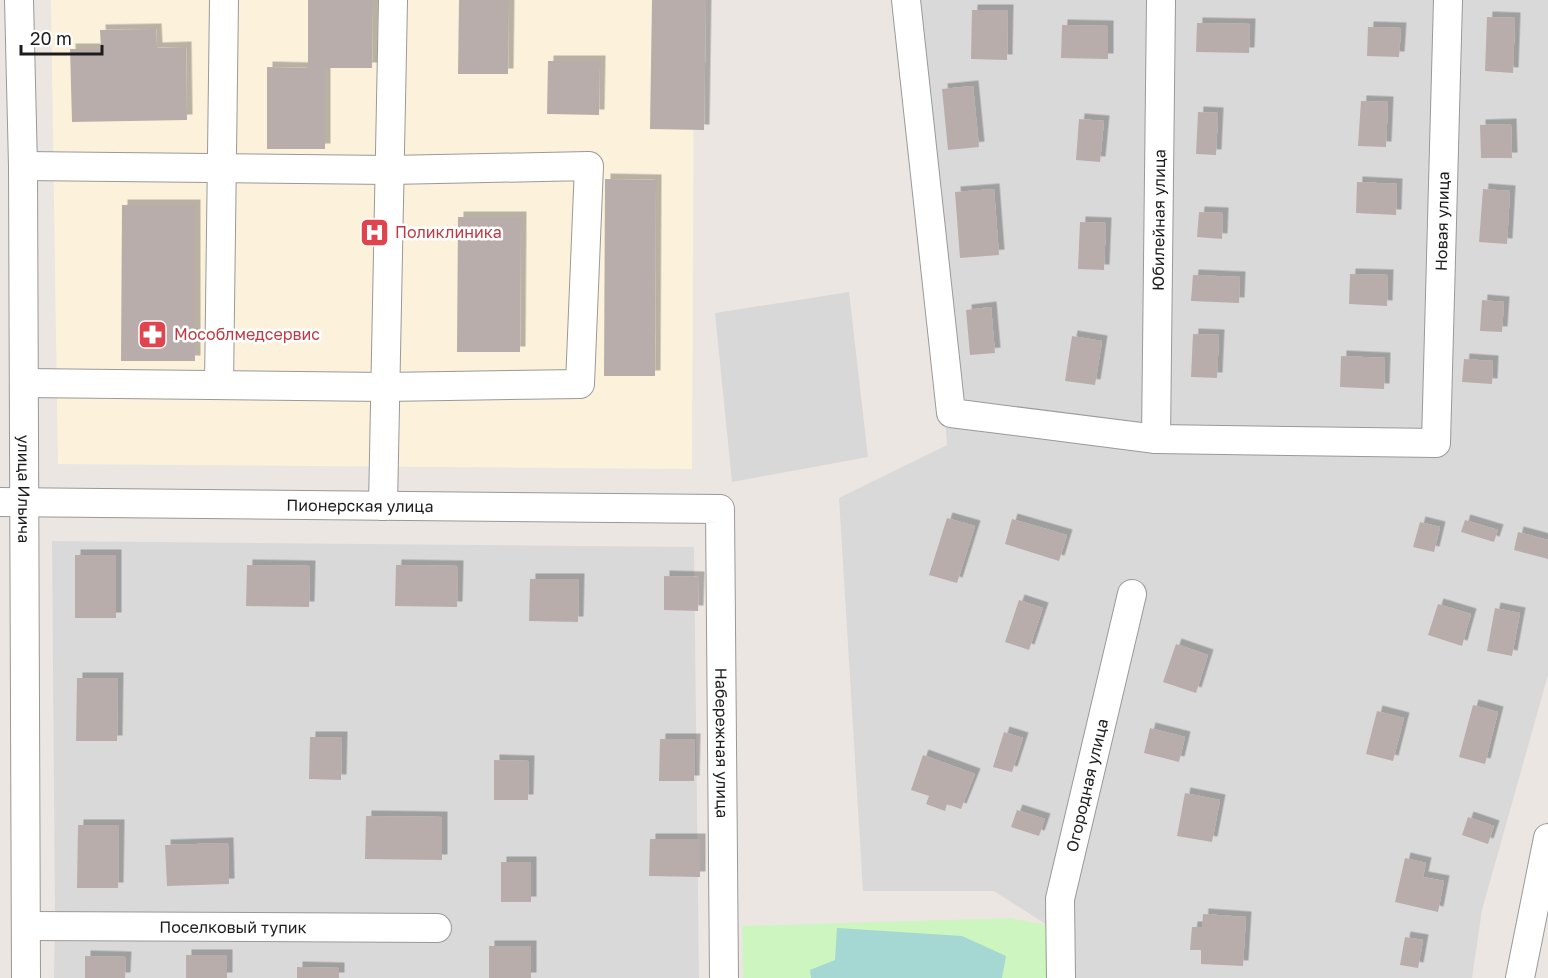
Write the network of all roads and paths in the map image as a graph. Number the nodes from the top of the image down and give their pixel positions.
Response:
1 (19, 0) edge
2 (224, 0) edge
3 (393, 0) edge
4 (906, 0) edge
5 (1161, 0) edge
6 (1448, 0) edge
7 (23, 166) junction
8 (222, 168) junction
9 (390, 170) junction
10 (24, 383) junction
11 (219, 385) junction
12 (385, 387) junction
13 (1156, 439) junction
14 (12, 502) edge
15 (383, 506) junction
16 (720, 509) joint
17 (1132, 594) dead end
18 (1548, 838) edge
19 (27, 926) junction
20 (437, 928) dead end
21 (26, 978) edge
22 (724, 978) edge
23 (1061, 978) edge
24 (1520, 978) edge

1 - 7 street, улица Ильича
2 - 8 street
3 - 9 street
4 - 13 street
5 - 13 street, Юбилейная улица
6 - 13 street, Новая улица
7 - 8 street
7 - 10 street, улица Ильича
8 - 9 street
8 - 11 street
9 - 12 street
9 - 12 street
10 - 11 street
10 - 14 street, улица Ильича
11 - 12 street
12 - 15 street
14 - 15 street, Пионерская улица
14 - 19 street, улица Ильича
15 - 16 street, Пионерская улица
16 - 22 street, Набережная улица
17 - 23 street, Огородная улица
18 - 24 street
19 - 20 street, Поселковый тупик
19 - 21 street, улица Ильича

